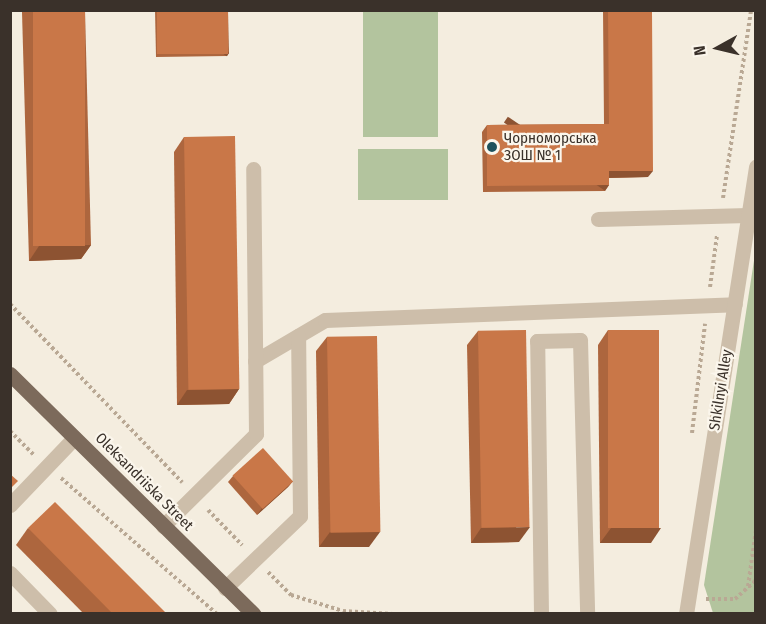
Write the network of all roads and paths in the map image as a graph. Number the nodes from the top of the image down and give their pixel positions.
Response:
1 (756, 166) edge
2 (253, 169) dead end
3 (748, 214) junction
4 (598, 219) dead end
5 (735, 304) junction
6 (298, 336) junction
7 (255, 361) junction
8 (10, 374) edge
9 (10, 431) edge
10 (74, 438) junction
11 (46, 467) junction
12 (10, 505) edge
13 (163, 526) junction
14 (756, 530) edge
15 (10, 573) edge
16 (756, 580) edge
17 (748, 586) junction
18 (756, 586) edge
19 (225, 588) junction
20 (735, 599) dead end
21 (50, 614) edge
22 (217, 614) edge
23 (253, 614) edge
24 (541, 614) edge
25 (587, 614) edge
26 (686, 614) edge

1 - 3 street, Shkilnyi Alley
2 - 7 street
3 - 4 street
3 - 5 street, Shkilnyi Alley
5 - 6 street
5 - 26 street, Shkilnyi Alley
6 - 7 street
6 - 19 street
7 - 13 street
8 - 10 main road, Oleksandriiska Street
9 - 11 path
10 - 11 street
10 - 13 main road, Oleksandriiska Street
11 - 12 street
11 - 22 path
13 - 19 main road, Oleksandriiska Street
14 - 17 path
15 - 21 street
16 - 17 path
17 - 18 path
17 - 20 path
19 - 23 main road, Oleksandriiska Street
24 - 25 street

